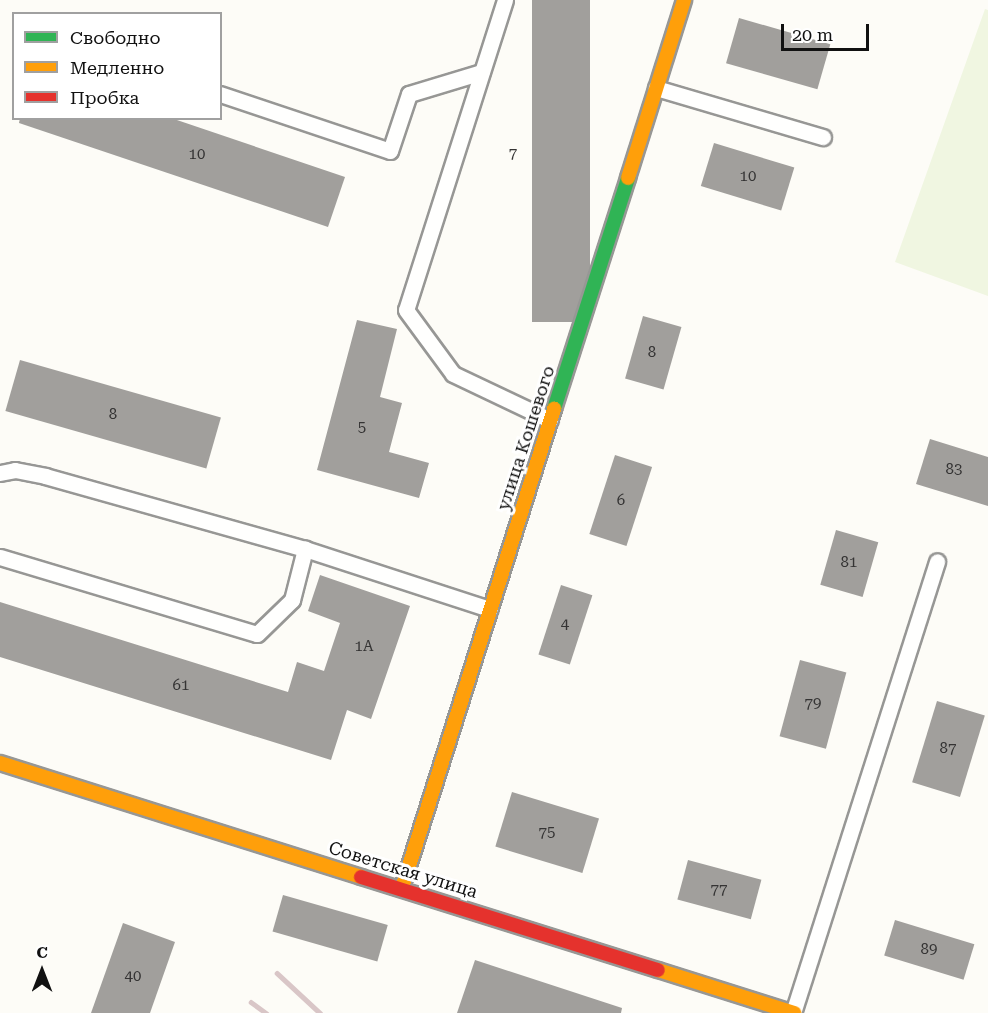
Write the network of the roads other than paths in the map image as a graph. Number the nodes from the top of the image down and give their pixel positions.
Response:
1 (505, 0) edge
2 (684, 0) edge
3 (482, 72) junction
4 (656, 88) junction
5 (222, 95) edge
6 (824, 137) dead end
7 (550, 420) junction
8 (0, 473) edge
9 (305, 549) junction
10 (0, 556) edge
11 (937, 561) dead end
12 (490, 609) junction
13 (0, 763) edge
14 (402, 888) junction
15 (794, 1013) edge

1 - 3 lane
2 - 4 street, улица Кошевого
3 - 5 lane
3 - 7 lane
4 - 6 lane
4 - 7 street, улица Кошевого
7 - 12 street, улица Кошевого
8 - 9 lane
9 - 10 lane
9 - 12 lane
11 - 15 lane
12 - 14 street, улица Кошевого
13 - 14 street, Советская улица
14 - 15 street, Советская улица

